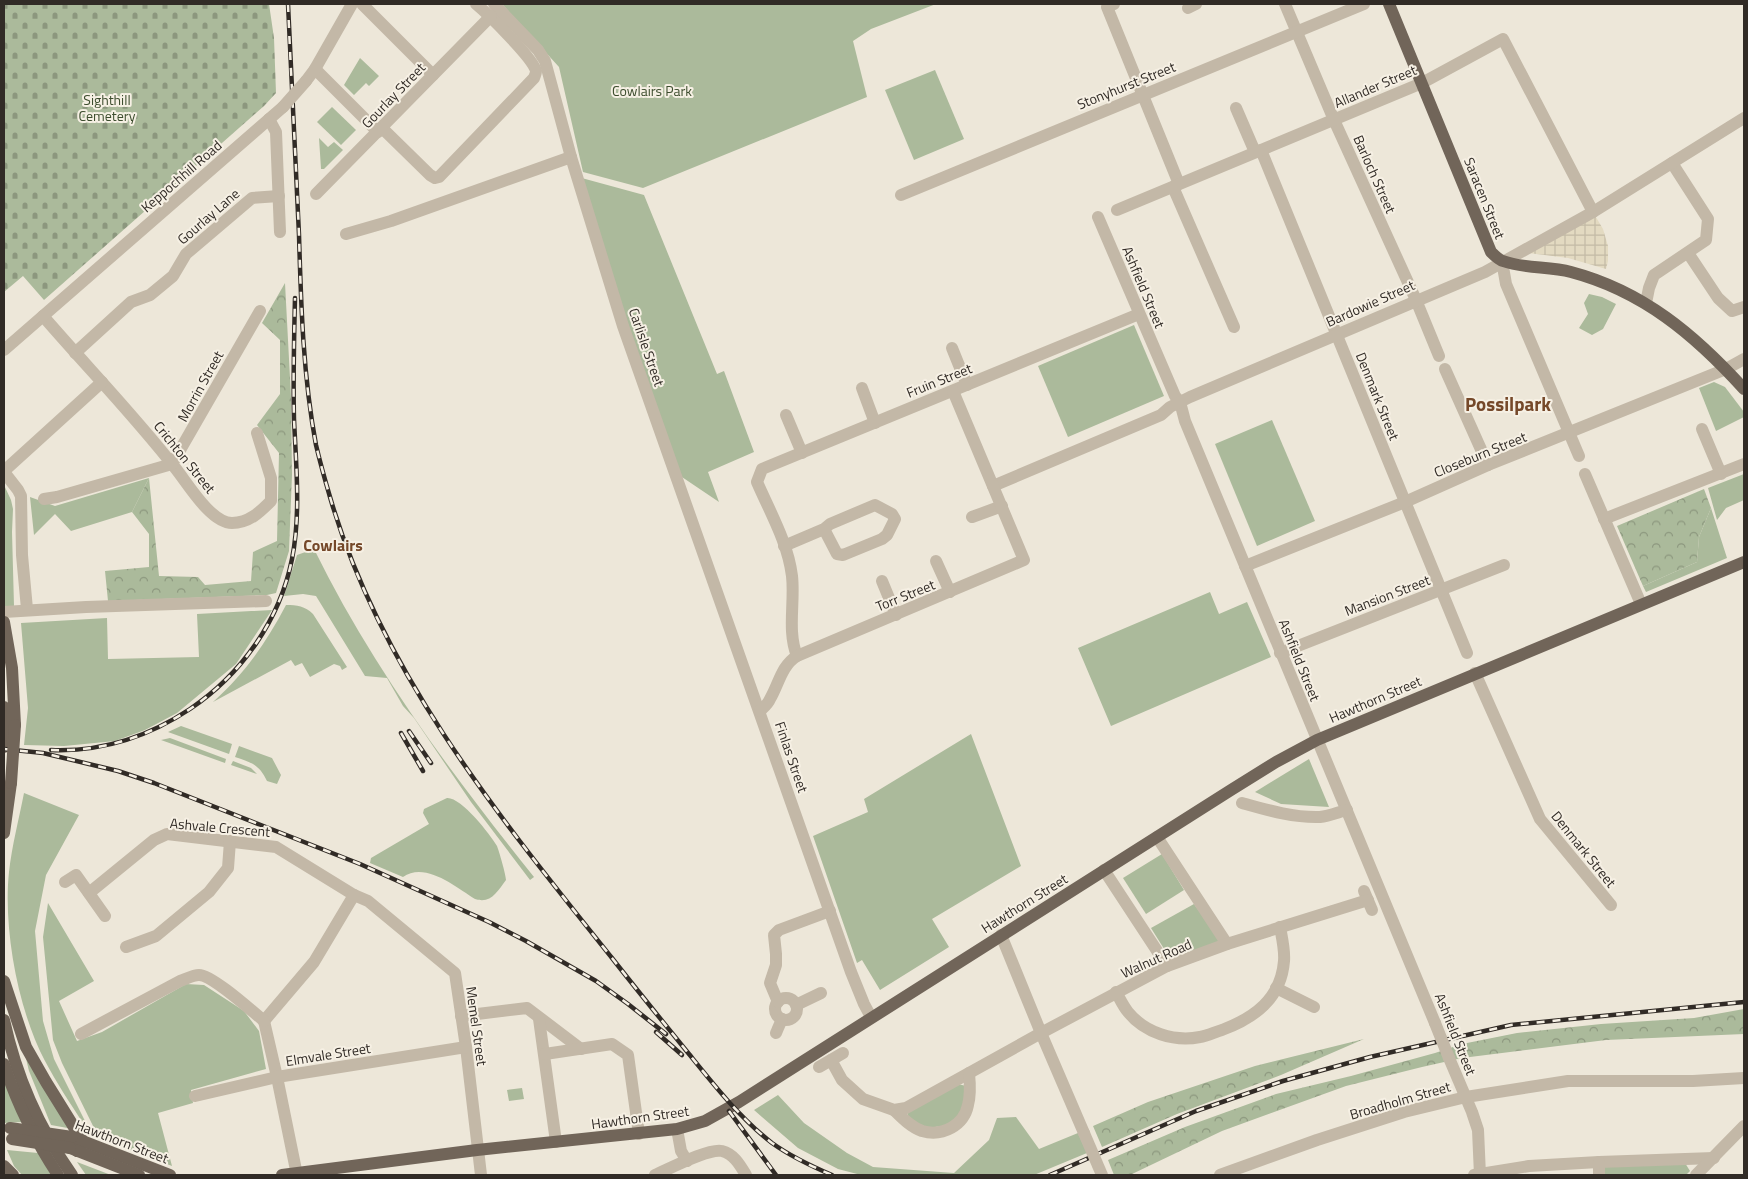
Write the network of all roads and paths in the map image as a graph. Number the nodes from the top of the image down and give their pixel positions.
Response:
1 (352, 4) edge
2 (362, 4) edge
3 (476, 4) edge
4 (494, 4) edge
5 (1286, 4) edge
6 (1364, 4) edge
7 (1389, 4) edge
8 (1110, 5) edge
9 (491, 16) junction
10 (1297, 32) junction
11 (315, 70) junction
12 (433, 75) junction
13 (1422, 83) junction
14 (1143, 94) junction
15 (1236, 108) dead end
16 (1744, 118) edge
17 (269, 119) junction
18 (1334, 120) junction
19 (380, 130) junction
20 (1258, 151) junction
21 (571, 157) junction
22 (1672, 163) junction
23 (1176, 185) junction
24 (316, 194) dead end
25 (901, 195) dead end
26 (279, 196) junction
27 (1117, 210) dead end
28 (1593, 212) junction
29 (1098, 217) dead end
30 (280, 230) dead end
31 (346, 234) dead end
32 (1688, 253) junction
33 (1502, 261) junction
34 (1416, 300) junction
35 (1646, 303) junction
36 (1744, 307) edge
37 (260, 311) dead end
38 (1139, 314) junction
39 (43, 316) junction
40 (1234, 327) dead end
41 (1337, 335) junction
42 (952, 348) dead end
43 (4, 350) edge
44 (75, 353) junction
45 (1440, 356) dead end
46 (1744, 359) edge
47 (1445, 368) dead end
48 (1726, 370) junction
49 (102, 382) junction
50 (967, 385) junction
51 (862, 388) dead end
52 (1744, 389) edge
53 (953, 391) junction
54 (1180, 402) junction
55 (786, 415) dead end
56 (875, 423) junction
57 (1702, 429) dead end
58 (257, 433) dead end
59 (1569, 434) junction
60 (802, 453) junction
61 (1578, 456) dead end
62 (172, 464) junction
63 (1744, 464) edge
64 (1488, 465) junction
65 (4, 472) edge
66 (1585, 474) dead end
67 (1721, 474) junction
68 (993, 486) junction
69 (44, 499) dead end
70 (1405, 502) junction
71 (1002, 506) junction
72 (972, 517) dead end
73 (1604, 519) junction
74 (824, 529) junction
75 (784, 546) junction
76 (936, 562) dead end
77 (1744, 562) edge
78 (1504, 565) dead end
79 (1245, 566) junction
80 (882, 581) dead end
81 (1440, 590) junction
82 (950, 592) junction
83 (266, 601) dead end
84 (1641, 604) junction
85 (27, 609) junction
86 (4, 612) edge
87 (896, 615) junction
88 (5, 625) edge
89 (1280, 653) junction
90 (1467, 653) dead end
91 (797, 656) junction
92 (1475, 674) junction
93 (4, 707) edge
94 (760, 712) junction
95 (10, 724) edge
96 (1317, 740) junction
97 (4, 747) edge
98 (1242, 803) dead end
99 (1347, 810) junction
100 (4, 833) edge
101 (1157, 837) junction
102 (230, 841) junction
103 (1104, 870) junction
104 (64, 882) dead end
105 (89, 893) junction
106 (354, 895) junction
107 (1368, 900) dead end
108 (1611, 905) dead end
109 (830, 911) junction
110 (105, 916) dead end
111 (1280, 927) junction
112 (1001, 935) junction
113 (1226, 944) junction
114 (126, 947) dead end
115 (1168, 966) junction
116 (4, 981) edge
117 (1276, 988) junction
118 (1116, 992) junction
119 (821, 993) dead end
120 (778, 1002) junction
121 (796, 1005) junction
122 (1314, 1007) dead end
123 (461, 1016) junction
124 (871, 1017) junction
125 (540, 1019) junction
126 (782, 1019) junction
127 (4, 1020) edge
128 (264, 1020) junction
129 (776, 1033) dead end
130 (1041, 1033) junction
131 (81, 1034) dead end
132 (466, 1048) junction
133 (581, 1049) junction
134 (842, 1053) dead end
135 (545, 1054) junction
136 (831, 1060) junction
137 (4, 1064) edge
138 (820, 1067) dead end
139 (970, 1073) junction
140 (277, 1077) junction
141 (1744, 1078) edge
142 (195, 1096) dead end
143 (1466, 1097) junction
144 (894, 1110) junction
145 (1744, 1126) edge
146 (677, 1129) junction
147 (8, 1134) edge
148 (639, 1134) junction
149 (556, 1142) junction
150 (75, 1144) junction
151 (477, 1150) junction
152 (1714, 1158) junction
153 (687, 1161) junction
154 (1600, 1162) junction
155 (4, 1166) edge
156 (13, 1175) edge
157 (58, 1175) edge
158 (72, 1175) edge
159 (139, 1175) edge
160 (170, 1175) edge
161 (282, 1175) edge
162 (294, 1175) edge
163 (481, 1175) edge
164 (655, 1175) edge
165 (746, 1175) edge
166 (1102, 1175) edge
167 (1220, 1175) edge
168 (1478, 1175) edge
169 (1599, 1175) edge
170 (1696, 1175) edge

1 - 11 street, Keppochhill Road
2 - 12 street
3 - 9 street
4 - 21 street, Carlisle Street
5 - 10 street, Barloch Street
6 - 10 street, Stonyhurst Street
7 - 13 main road, Saracen Street
8 - 14 street
9 - 12 street, Gourlay Street
9 - 19 street
10 - 14 street, Stonyhurst Street
10 - 18 street, Barloch Street
11 - 17 street, Keppochhill Road, bridge
11 - 19 street
12 - 19 street, Gourlay Street
13 - 18 street, Allander Street
13 - 28 street, Allander Street
13 - 33 main road, Saracen Street
14 - 23 street
14 - 25 street, Stonyhurst Street
15 - 20 street
16 - 22 street, Bardowie Street
17 - 26 street
17 - 39 street, Keppochhill Road
18 - 20 street, Allander Street
18 - 34 street, Barloch Street
19 - 24 street, Gourlay Street
20 - 23 street, Allander Street
20 - 41 street, Denmark Street
21 - 31 street
21 - 94 street, Carlisle Street
22 - 28 street, Bardowie Street
22 - 32 street
23 - 27 street, Allander Street
23 - 40 street
26 - 30 street
26 - 44 street, Gourlay Lane
28 - 33 street, Bardowie Street
29 - 38 street, Ashfield Street
32 - 35 street
32 - 36 street
33 - 34 street, Bardowie Street
33 - 35 main road
33 - 59 street, Saracen Street
34 - 41 street, Bardowie Street
34 - 45 street, Barloch Street
35 - 48 main road
37 - 62 street, Morrin Street
38 - 50 street, Fruin Street
38 - 54 street, Ashfield Street
39 - 43 street, Keppochhill Road
39 - 44 street, Crichton Street
41 - 54 street, Bardowie Street
41 - 70 street, Denmark Street
42 - 50 street
44 - 49 street, Crichton Street
46 - 48 street, Closeburn Street
47 - 64 street
48 - 52 main road
48 - 59 street, Closeburn Street
49 - 62 street, Crichton Street
49 - 65 street
50 - 53 street, Fruin Street
51 - 56 street
53 - 56 street, Fruin Street
53 - 68 street
54 - 68 street, Bardowie Street
54 - 79 street, Ashfield Street
55 - 60 street
56 - 60 street, Fruin Street
57 - 67 street
58 - 62 street, Crichton Street
59 - 61 street, Saracen Street
59 - 64 street, Closeburn Street
60 - 75 street, Fruin Street
62 - 69 street
63 - 67 street
64 - 70 street, Closeburn Street
65 - 85 street
66 - 73 street
67 - 73 street
68 - 71 street
70 - 79 street, Closeburn Street
70 - 81 street, Denmark Street
71 - 72 street
71 - 82 street, Torr Street
73 - 84 street
74 - 74 street
74 - 75 street
75 - 91 street
76 - 82 street
77 - 84 main road, Hawthorn Street
78 - 81 street, Mansion Street
79 - 89 street, Ashfield Street
80 - 87 street
81 - 89 street, Mansion Street
81 - 90 street, Denmark Street
82 - 87 street, Torr Street
83 - 85 street
84 - 92 main road, Hawthorn Street
85 - 86 street
87 - 91 street, Torr Street
88 - 95 main road
89 - 96 street, Ashfield Street
91 - 94 street, Finlas Street
92 - 96 main road, Hawthorn Street
92 - 108 street, Denmark Street
93 - 95 main road
94 - 109 street, Finlas Street
95 - 97 main road
95 - 100 main road, bridge
96 - 99 street, Ashfield Street
96 - 101 main road, Hawthorn Street
98 - 99 street
99 - 143 street, Ashfield Street, bridge
101 - 103 main road, Hawthorn Street
101 - 113 street
102 - 105 street, Ashvale Crescent
102 - 106 street, Ashvale Crescent
102 - 114 street
103 - 112 main road, Hawthorn Street
103 - 115 street
104 - 105 street
105 - 110 street
106 - 123 street, Memel Street
106 - 128 street
107 - 111 street, Walnut Road
109 - 120 street
109 - 124 street, Finlas Street
111 - 113 street, Walnut Road
111 - 117 street
112 - 124 main road, Hawthorn Street
112 - 130 street
113 - 115 street, Walnut Road
115 - 118 street, Walnut Road
116 - 150 main road
117 - 118 street
117 - 122 street
118 - 130 street, Walnut Road
119 - 121 street
120 - 121 street
120 - 126 street
121 - 126 street
123 - 125 street
123 - 132 street, Memel Street
124 - 146 main road, Hawthorn Street
125 - 133 street
125 - 135 street
126 - 129 street
127 - 158 main road
128 - 131 street
128 - 140 street
130 - 139 street, Walnut Road
130 - 166 street, bridge
132 - 140 street, Elmvale Street
132 - 151 street, Memel Street
133 - 135 street
133 - 148 street
134 - 136 street
135 - 149 street
136 - 138 street
136 - 144 street
137 - 157 main road
139 - 144 street, Walnut Road
139 - 144 street
140 - 142 street, Elmvale Street
140 - 162 street
141 - 143 street, Broadholm Street
143 - 167 street, Broadholm Street
143 - 168 street, Ashfield Street
145 - 152 street
146 - 148 main road, Hawthorn Street
146 - 153 street
147 - 150 main road, Hawthorn Street, bridge
148 - 149 main road, Hawthorn Street
149 - 151 main road, Hawthorn Street
150 - 159 main road, Hawthorn Street
150 - 160 main road, Hawthorn Street
151 - 162 main road, Hawthorn Street
151 - 163 street, Memel Street
152 - 154 street
152 - 170 street
153 - 164 street
153 - 165 street
154 - 168 street
154 - 169 street
155 - 156 main road
161 - 162 main road, Hawthorn Street

